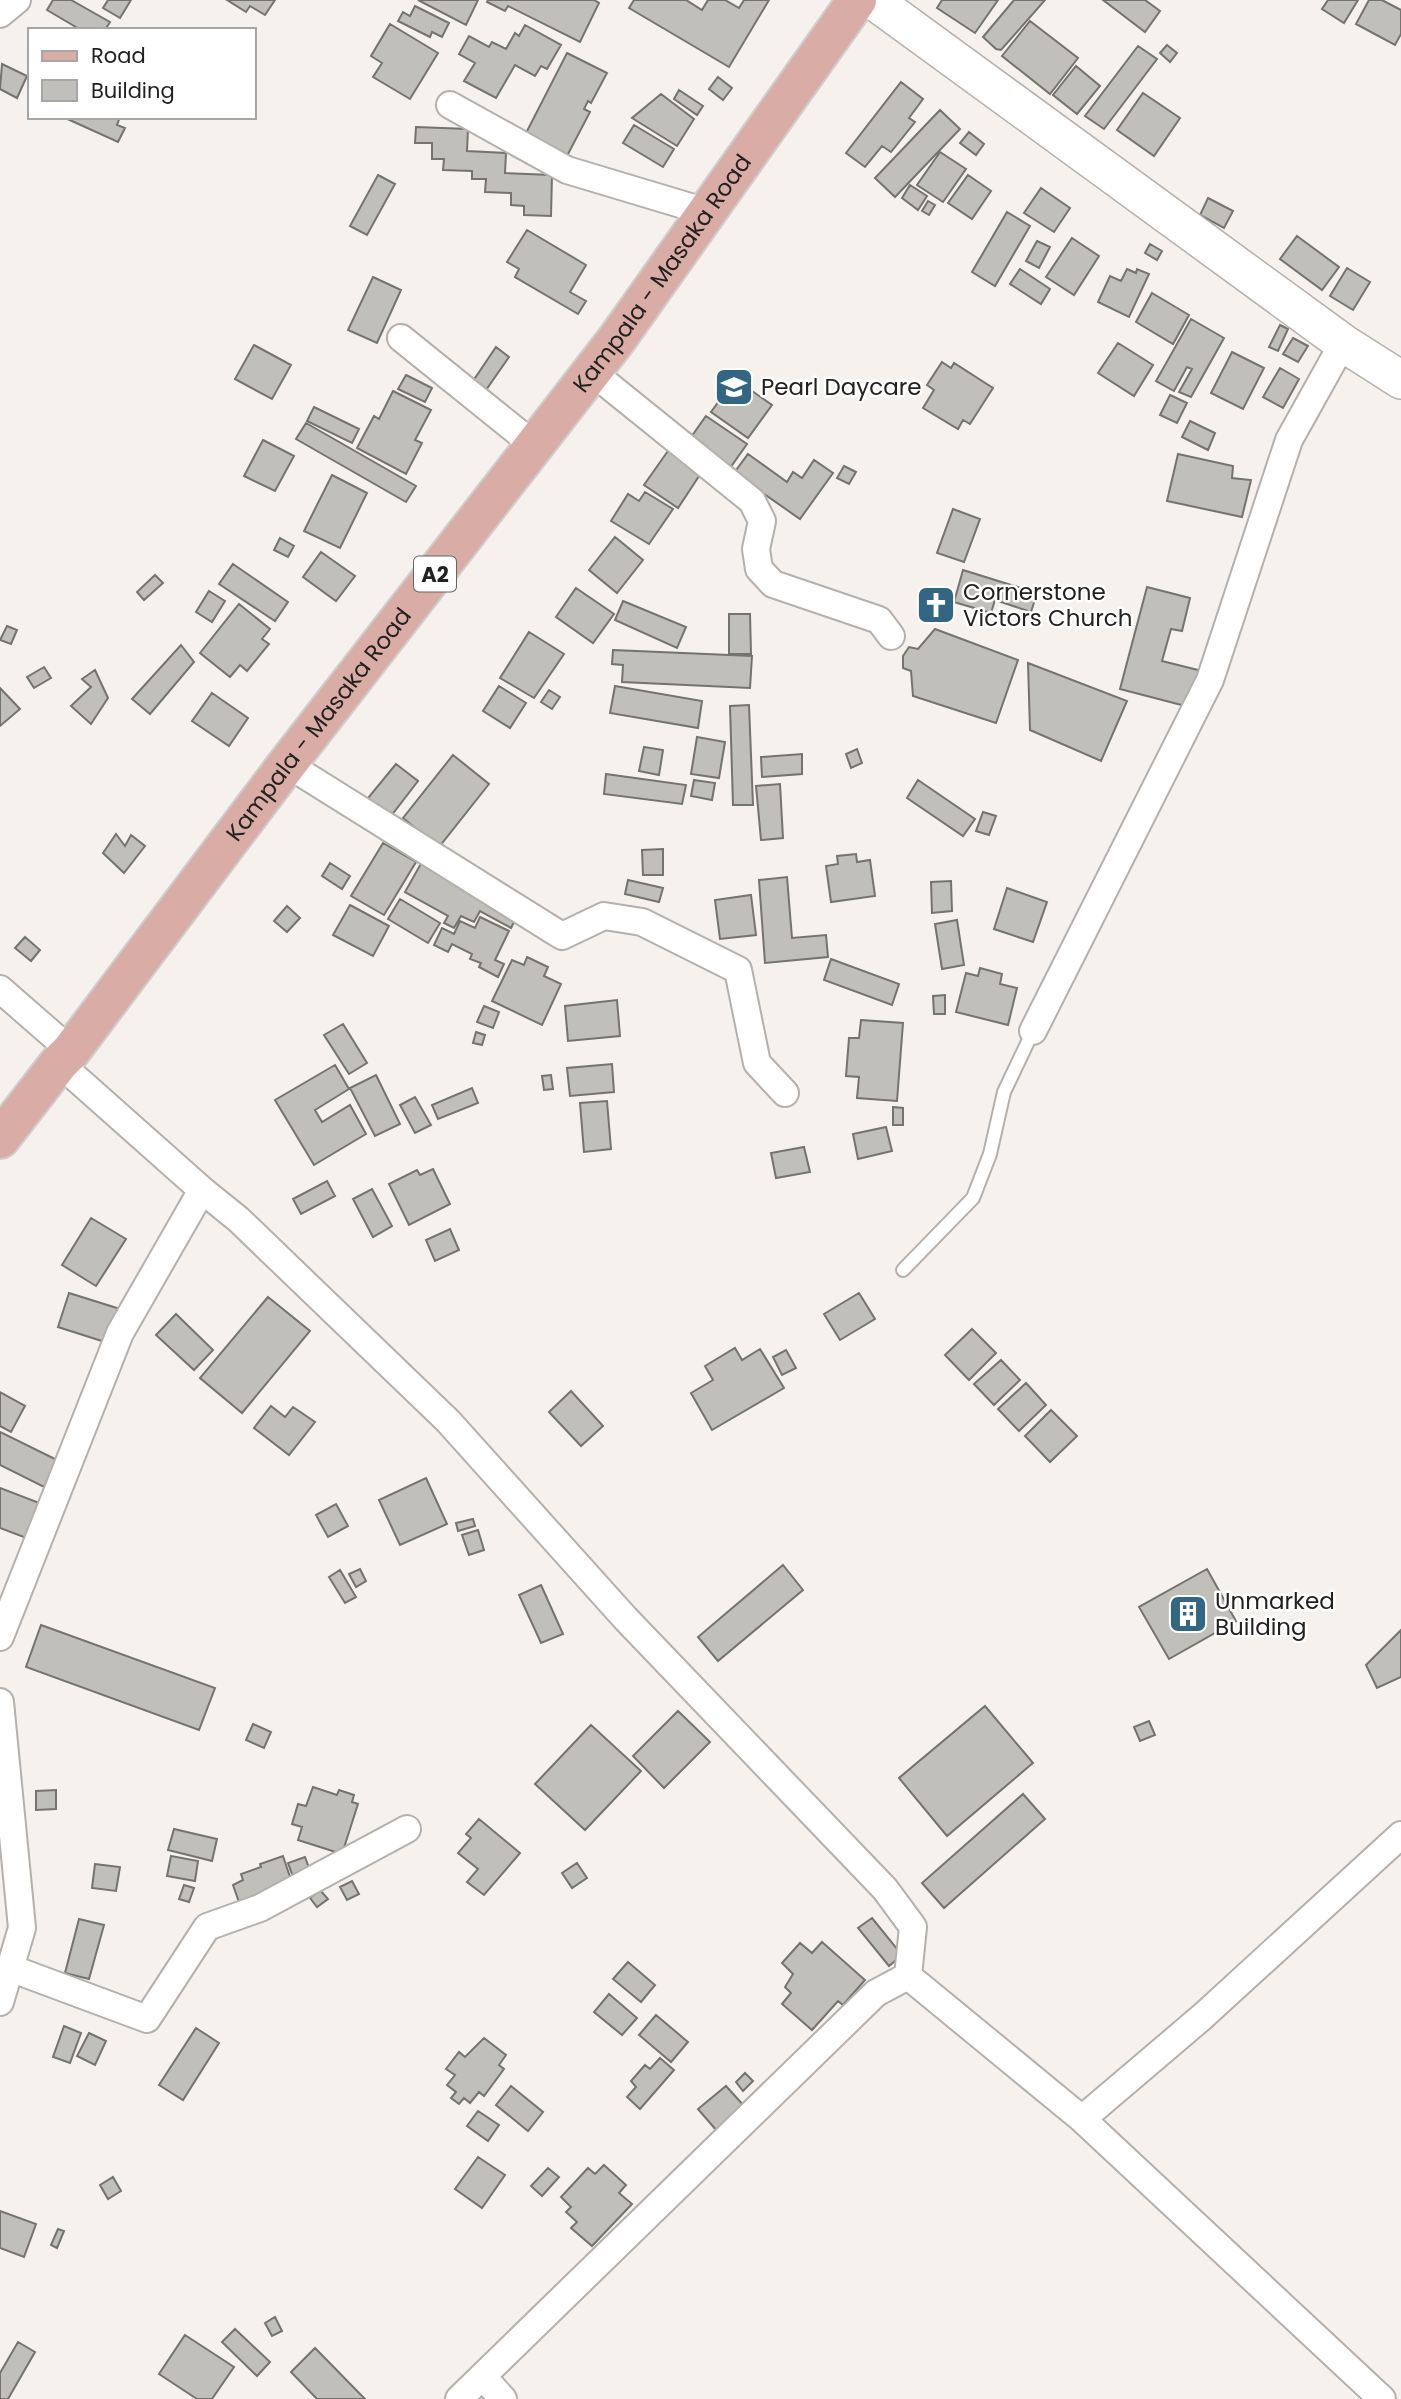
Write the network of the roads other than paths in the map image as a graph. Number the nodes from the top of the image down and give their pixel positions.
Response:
1 (17, 0) edge
2 (857, 0) edge
3 (873, 0) edge
4 (0, 15) edge
5 (450, 105) dead end
6 (707, 212) junction
7 (401, 338) dead end
8 (1343, 343) junction
9 (592, 372) junction
10 (1401, 380) edge
11 (535, 446) junction
12 (891, 636) dead end
13 (288, 764) junction
14 (0, 989) edge
15 (1033, 1031) joint
16 (65, 1057) junction
17 (785, 1093) dead end
18 (0, 1139) edge
19 (202, 1191) junction
20 (903, 1270) dead end
21 (0, 1637) edge
22 (0, 1702) edge
23 (407, 1829) dead end
24 (1401, 1835) edge
25 (10, 1968) junction
26 (908, 1976) junction
27 (0, 2002) edge
28 (1082, 2119) junction
29 (483, 2377) junction
30 (459, 2399) edge
31 (503, 2399) edge
32 (1382, 2399) edge

1 - 4 street
2 - 6 main road, Kampala - Masaka Road / A2
3 - 8 street
5 - 6 street
6 - 9 main road, Kampala - Masaka Road / A2
7 - 11 street
8 - 10 street
8 - 15 street
9 - 11 main road, Kampala - Masaka Road / A2
9 - 12 street
11 - 13 main road, Kampala - Masaka Road / A2
13 - 16 main road, Kampala - Masaka Road / A2
13 - 17 street
14 - 16 street
15 - 20 lane
16 - 18 main road, Kampala - Masaka Road / A2
16 - 19 street
19 - 21 street
19 - 26 street
22 - 25 street
23 - 25 street
24 - 28 street
25 - 27 street
26 - 28 street
26 - 29 street
28 - 32 street
29 - 30 street
29 - 31 street

